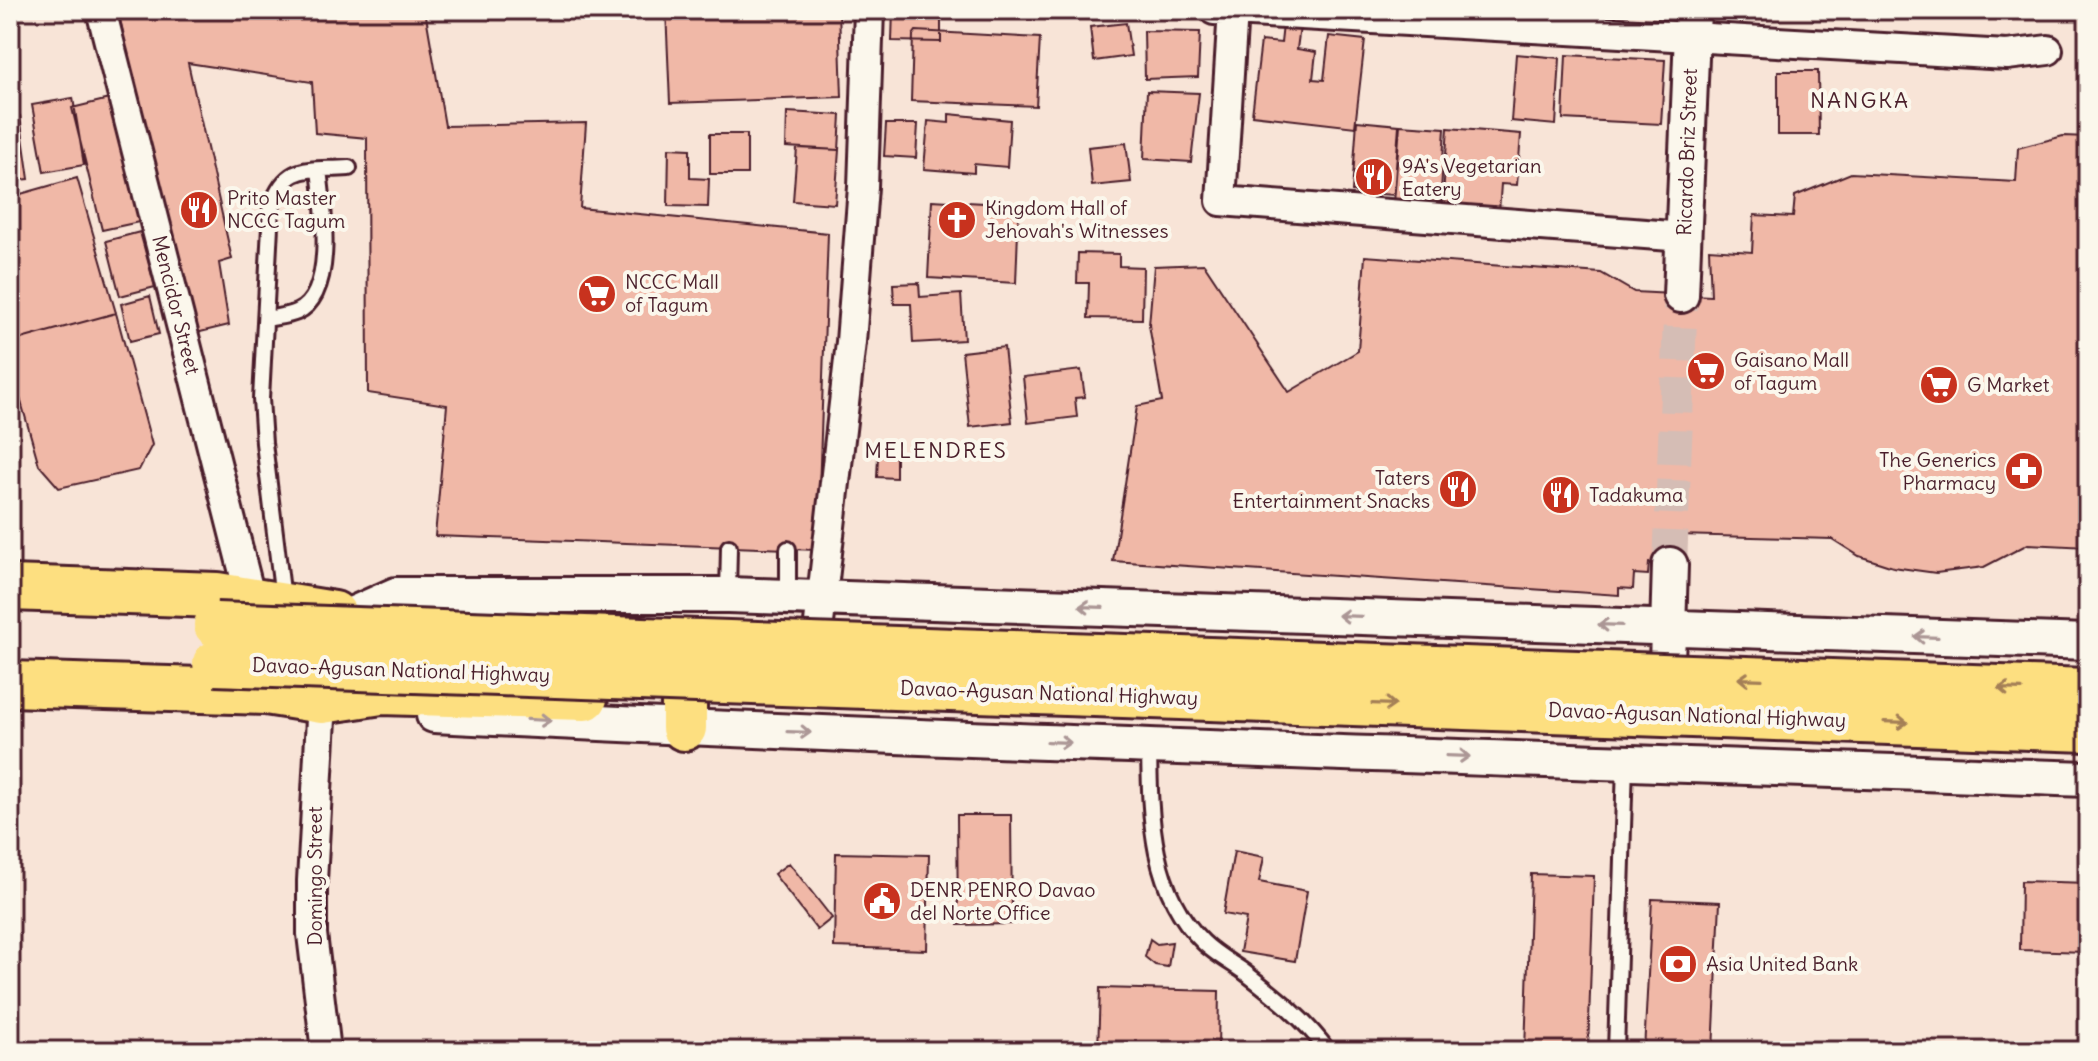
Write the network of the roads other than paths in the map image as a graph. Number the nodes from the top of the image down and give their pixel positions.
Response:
1 (101, 10) edge
2 (869, 10) edge
3 (1214, 10) edge
4 (1233, 10) edge
5 (1692, 24) edge
6 (2048, 50) dead end
7 (349, 168) dead end
8 (319, 170) junction
9 (1684, 237) junction
10 (1681, 295) tunnel mouth
11 (266, 319) junction
12 (729, 547) dead end
13 (788, 549) dead end
14 (1670, 565) tunnel mouth
15 (10, 569) edge
16 (10, 588) edge
17 (728, 595) junction
18 (809, 609) junction
19 (245, 616) junction
20 (349, 616) junction
21 (10, 618) edge
22 (2088, 642) edge
23 (1668, 645) junction
24 (1241, 647) junction
25 (1323, 650) junction
26 (10, 656) edge
27 (10, 684) edge
28 (2088, 691) edge
29 (322, 701) junction
30 (10, 702) edge
31 (684, 714) junction
32 (1239, 714) junction
33 (2088, 729) edge
34 (1149, 746) junction
35 (1625, 762) junction
36 (2088, 779) edge
37 (326, 1051) edge
38 (1328, 1051) edge
39 (1616, 1051) edge

1 - 19 street, Mencidor Street
2 - 18 street
3 - 4 street
4 - 5 street
4 - 9 street
5 - 6 street
5 - 9 street, Ricardo Briz Street
7 - 8 lane
8 - 11 lane
8 - 11 lane
9 - 10 street, Ricardo Briz Street
11 - 19 lane
12 - 17 lane
13 - 18 lane
14 - 23 street
15 - 19 street
16 - 19 highway, Davao-Agusan National Highway
17 - 18 street
17 - 20 street
18 - 20 highway, Davao-Agusan National Highway
23 -> 18 street
18 - 24 highway, Davao-Agusan National Highway
19 - 20 highway, Davao-Agusan National Highway
19 - 21 highway, Davao-Agusan National Highway
19 - 26 highway, Davao-Agusan National Highway
28 -> 19 highway, Davao-Agusan National Highway, bridge
19 - 29 highway
19 -> 33 highway, Davao-Agusan National Highway, bridge
20 - 29 highway
22 -> 23 street
23 - 25 highway, Davao-Agusan National Highway
24 - 25 highway, Davao-Agusan National Highway
24 - 32 highway
25 - 32 highway, Davao-Agusan National Highway
27 - 29 highway, Davao-Agusan National Highway
29 - 30 street
29 -> 31 highway, Davao-Agusan National Highway
29 - 37 street, Domingo Street
31 - 32 highway, Davao-Agusan National Highway
31 -> 34 street
34 -> 35 street
34 - 38 lane
35 - 36 street
35 - 39 lane

